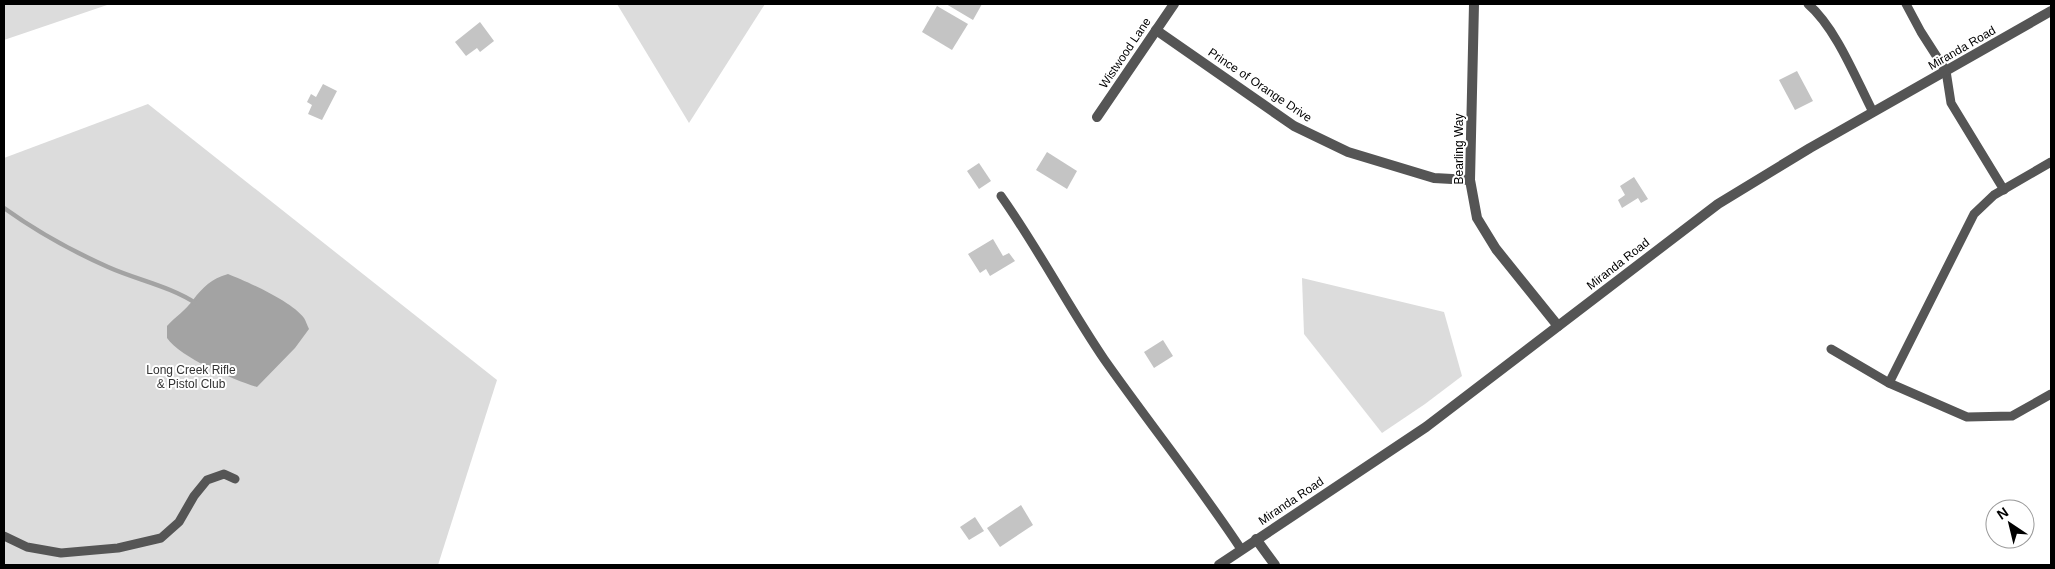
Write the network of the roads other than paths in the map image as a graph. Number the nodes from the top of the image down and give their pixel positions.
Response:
1 (1174, 4) edge
2 (1474, 4) edge
3 (1808, 4) edge
4 (1906, 4) edge
5 (2051, 11) edge
6 (1156, 30) junction
7 (1946, 71) junction
8 (1873, 112) junction
9 (1097, 117) dead end
10 (2051, 162) edge
11 (1470, 180) junction
12 (2004, 190) junction
13 (1001, 196) dead end
14 (1558, 326) junction
15 (1831, 349) dead end
16 (1889, 383) junction
17 (2051, 394) edge
18 (236, 479) dead end
19 (4, 536) edge
20 (1256, 539) junction
21 (1241, 550) junction
22 (1219, 565) edge
23 (1275, 565) edge

1 - 6 street, Wistwood Lane
2 - 11 street, Bearling Way
3 - 8 lane
4 - 7 lane
5 - 7 street, Miranda Road
6 - 9 street, Wistwood Lane
6 - 11 street, Prince of Orange Drive
7 - 8 street, Miranda Road
7 - 12 lane
8 - 14 street, Miranda Road
10 - 12 lane
11 - 14 street, Bearling Way
12 - 16 lane
13 - 21 lane
14 - 20 street, Miranda Road
15 - 16 lane
16 - 17 lane
18 - 19 lane
20 - 21 street, Miranda Road
20 - 23 street
21 - 22 street, Miranda Road

